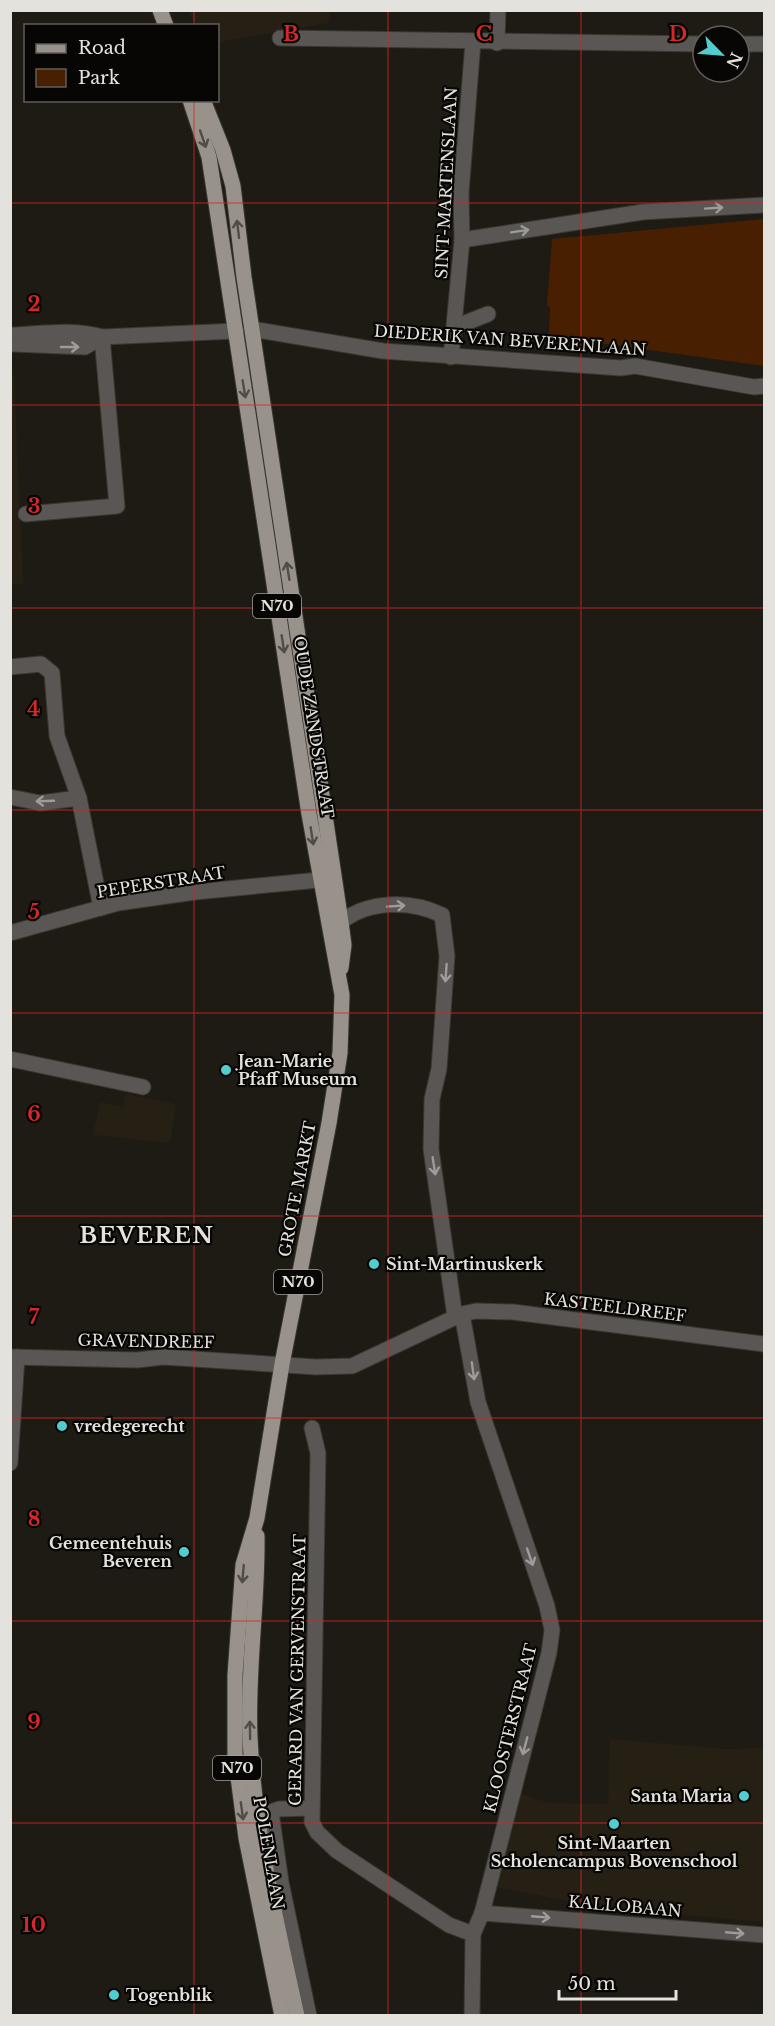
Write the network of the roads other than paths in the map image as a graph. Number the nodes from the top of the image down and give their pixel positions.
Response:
1 (498, 10) edge
2 (280, 38) dead end
3 (474, 42) junction
4 (497, 43) junction
5 (691, 44) edge
6 (191, 102) edge
7 (204, 102) edge
8 (765, 205) edge
9 (462, 240) junction
10 (488, 314) dead end
11 (454, 327) junction
12 (252, 329) junction
13 (236, 331) junction
14 (10, 335) edge
15 (102, 337) junction
16 (10, 344) edge
17 (452, 357) junction
18 (765, 386) edge
19 (26, 514) dead end
20 (10, 667) edge
21 (10, 797) edge
22 (79, 798) junction
23 (327, 879) junction
24 (101, 908) junction
25 (341, 922) junction
26 (10, 933) edge
27 (340, 980) junction
28 (10, 1059) edge
29 (142, 1087) dead end
30 (458, 1316) junction
31 (765, 1344) edge
32 (14, 1357) edge
33 (282, 1364) junction
34 (312, 1428) dead end
35 (10, 1463) edge
36 (257, 1518) junction
37 (312, 1808) junction
38 (482, 1912) junction
39 (472, 1934) junction
40 (765, 1935) edge
41 (282, 2016) edge
42 (297, 2016) edge
43 (309, 2016) edge
44 (472, 2016) edge

1 - 4 street
2 - 3 street
3 - 4 street
3 - 9 street, SINT-MARTENSLAAN
4 - 5 street
6 -> 13 main road, OUDE ZANDSTRAAT / N70
12 -> 7 main road, OUDE ZANDSTRAAT / N70
9 -> 8 street
9 - 11 street, SINT-MARTENSLAAN
10 - 11 street
11 - 17 street, SINT-MARTENSLAAN
12 - 13 main road
12 - 17 street, DIEDERIK VAN BEVERENLAAN
23 -> 12 main road, OUDE ZANDSTRAAT / N70
13 - 15 street
13 -> 23 main road, OUDE ZANDSTRAAT / N70
14 - 15 street
16 -> 15 street
15 - 19 street
17 - 18 street, DIEDERIK VAN BEVERENLAAN
20 - 22 street
22 -> 21 street
22 - 24 street
23 - 24 street, PEPERSTRAAT
23 - 25 main road, GROTE MARKT / N70
23 - 27 main road, GROTE MARKT / N70
24 - 26 street, PEPERSTRAAT
25 - 27 main road, GROTE MARKT / N70
25 -> 30 street
27 - 33 main road, GROTE MARKT / N70
28 - 29 street
30 - 31 street, KASTEELDREEF
30 - 33 street
30 -> 38 street, KLOOSTERSTRAAT
32 - 33 street, GRAVENDREEF
32 - 35 street
33 - 36 main road, POLENLAAN / N70
34 - 37 street, GERARD VAN GERVENSTRAAT
36 -> 41 main road, POLENLAAN / N70
42 -> 36 main road, POLENLAAN / N70
37 - 39 street, GERARD VAN GERVENSTRAAT
37 - 43 street, POLENLAAN
38 - 39 street, KLOOSTERSTRAAT
38 -> 40 street, KALLOBAAN
39 - 44 street, KLOOSTERSTRAAT

